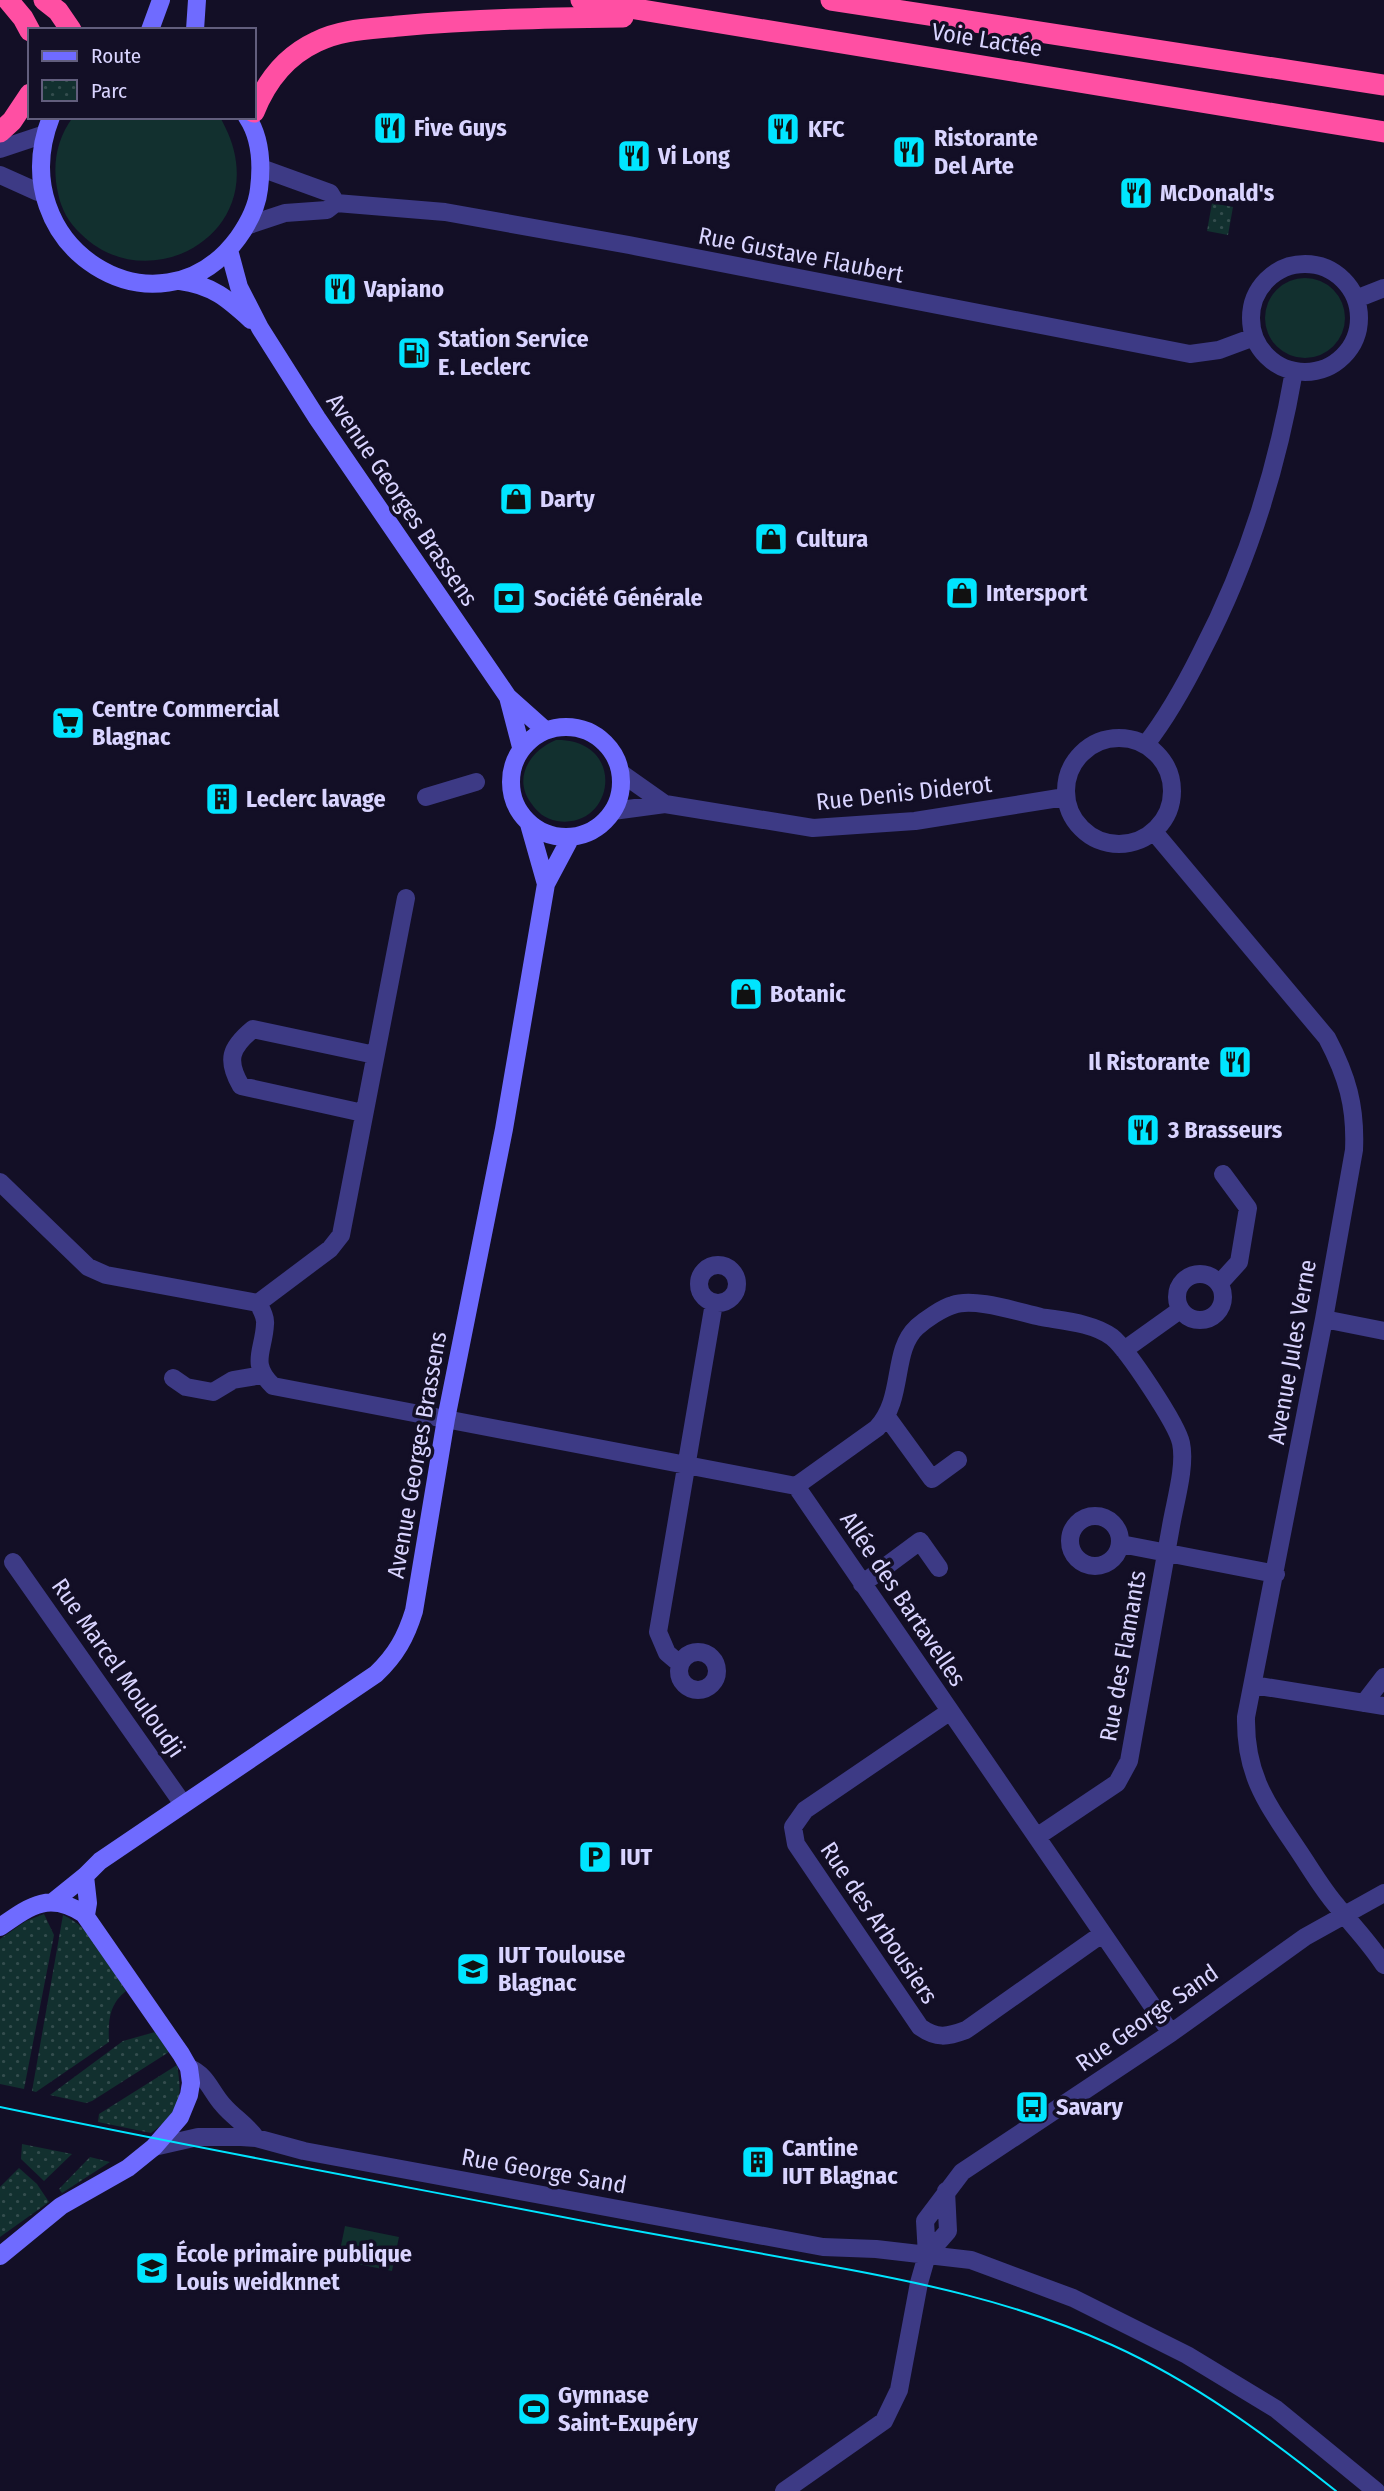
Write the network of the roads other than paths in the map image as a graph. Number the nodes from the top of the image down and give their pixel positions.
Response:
1 (8, 0) edge
2 (44, 0) edge
3 (161, 0) edge
4 (197, 0) edge
5 (581, 0) edge
6 (831, 0) edge
7 (681, 17) junction
8 (28, 28) edge
9 (70, 28) edge
10 (151, 28) edge
11 (195, 28) edge
12 (1384, 85) edge
13 (28, 97) edge
14 (256, 105) edge
15 (50, 119) edge
16 (251, 119) edge
17 (0, 132) edge
18 (1384, 132) edge
19 (42, 135) junction
20 (0, 149) edge
21 (261, 168) junction
22 (0, 175) edge
23 (38, 192) junction
24 (335, 203) junction
25 (246, 226) junction
26 (229, 250) junction
27 (177, 280) junction
28 (1384, 288) edge
29 (1356, 299) junction
30 (260, 328) junction
31 (1254, 337) junction
32 (1294, 371) junction
33 (508, 697) junction
34 (545, 730) junction
35 (1146, 744) junction
36 (522, 747) junction
37 (621, 773) junction
38 (476, 782) dead end
39 (426, 797) dead end
40 (1065, 797) junction
41 (665, 804) junction
42 (612, 811) junction
43 (529, 824) junction
44 (1155, 833) junction
45 (570, 837) junction
46 (546, 884) junction
47 (406, 898) dead end
48 (375, 1055) junction
49 (363, 1113) junction
50 (1223, 1174) dead end
51 (0, 1182) edge
52 (1219, 1284) junction
53 (258, 1303) junction
54 (714, 1303) dead end
55 (1180, 1310) junction
56 (1324, 1319) junction
57 (1384, 1331) edge
58 (1124, 1350) junction
59 (262, 1376) junction
60 (173, 1378) dead end
61 (887, 1418) junction
62 (446, 1419) junction
63 (958, 1460) dead end
64 (685, 1465) junction
65 (796, 1486) junction
66 (1121, 1544) dead end
67 (1166, 1552) junction
68 (13, 1562) dead end
69 (939, 1568) dead end
70 (1276, 1574) junction
71 (862, 1584) junction
72 (680, 1664) dead end
73 (1384, 1677) edge
74 (1253, 1685) junction
75 (1364, 1703) junction
76 (1384, 1706) edge
77 (949, 1712) junction
78 (183, 1804) junction
79 (1038, 1836) junction
80 (85, 1876) junction
81 (1384, 1894) edge
82 (54, 1901) junction
83 (86, 1915) junction
84 (1345, 1915) junction
85 (0, 1927) edge
86 (1102, 1934) junction
87 (1384, 1965) edge
88 (1171, 2033) junction
89 (189, 2068) junction
90 (256, 2138) junction
91 (154, 2147) junction
92 (3, 2251) edge
93 (927, 2255) junction
94 (784, 2491) edge
95 (1376, 2491) edge

1 - 8 highway
2 - 9 highway
3 - 10 street
4 - 11 street
5 - 7 highway, Voie Lactée
6 - 12 highway, Voie Lactée
7 - 14 highway
7 - 18 highway, Voie Lactée
13 - 17 highway
15 - 19 street
16 - 21 street
19 - 20 street
19 - 23 street
21 - 24 street, Rue Gustave Flaubert
21 - 25 street
22 - 23 street
23 - 27 street
24 - 25 street, Rue Gustave Flaubert
24 - 31 street, Rue Gustave Flaubert
25 - 26 street
26 - 27 street
26 - 30 street, Avenue Georges Brassens
27 - 30 street, Avenue Georges Brassens
28 - 29 street
29 - 31 street
29 - 32 street
30 - 33 street, Avenue Georges Brassens
31 - 32 street
32 - 35 street
33 - 34 street, Avenue Georges Brassens
33 - 36 street, Avenue Georges Brassens
34 - 36 street
34 - 37 street
35 - 40 street
35 - 44 street
36 - 43 street
37 - 41 street, Rue Denis Diderot
37 - 42 street
38 - 39 street
40 - 41 street, Rue Denis Diderot
40 - 44 street
41 - 42 street, Rue Denis Diderot
42 - 45 street
43 - 45 street
43 - 46 street, Avenue Georges Brassens
44 - 56 street, Avenue Jules Verne
45 - 46 street, Avenue Georges Brassens
46 - 62 street, Avenue Georges Brassens
47 - 48 street
48 - 49 street
48 - 49 street
49 - 53 street
50 - 52 street
51 - 53 street
52 - 55 street
52 - 55 street
53 - 59 street
54 - 64 street
55 - 58 street
56 - 57 street
56 - 70 street, Avenue Jules Verne
58 - 61 street
58 - 67 street
59 - 60 street
59 - 62 street
61 - 63 street
61 - 65 street
62 - 64 street
62 - 78 street, Avenue Georges Brassens
64 - 65 street
64 - 72 street
65 - 71 street, Allée des Bartavelles
66 - 67 street
67 - 70 street, Rue des Flamants
67 - 79 street, Rue des Flamants
68 - 78 street, Rue Marcel Mouloudji
69 - 71 street
70 - 74 street, Avenue Jules Verne
71 - 77 street, Allée des Bartavelles
73 - 75 street
74 - 75 street
74 - 84 street, Avenue Jules Verne
75 - 76 street
77 - 79 street, Allée des Bartavelles
77 - 86 street, Rue des Arbousiers
78 - 80 street, Avenue Georges Brassens
79 - 86 street, Allée des Bartavelles
80 - 82 street, Avenue Georges Brassens
80 - 83 street
81 - 84 street, Rue George Sand
82 - 83 street
82 - 85 street, Avenue Georges Brassens
83 - 89 street
84 - 87 street, Avenue Jules Verne
84 - 88 street, Rue George Sand
86 - 88 street, Allée des Bartavelles
88 - 93 street, Rue George Sand
89 - 90 street
89 - 91 street
90 - 91 street, Rue George Sand
90 - 93 street, Rue George Sand
91 - 92 street
93 - 94 street
93 - 95 street

